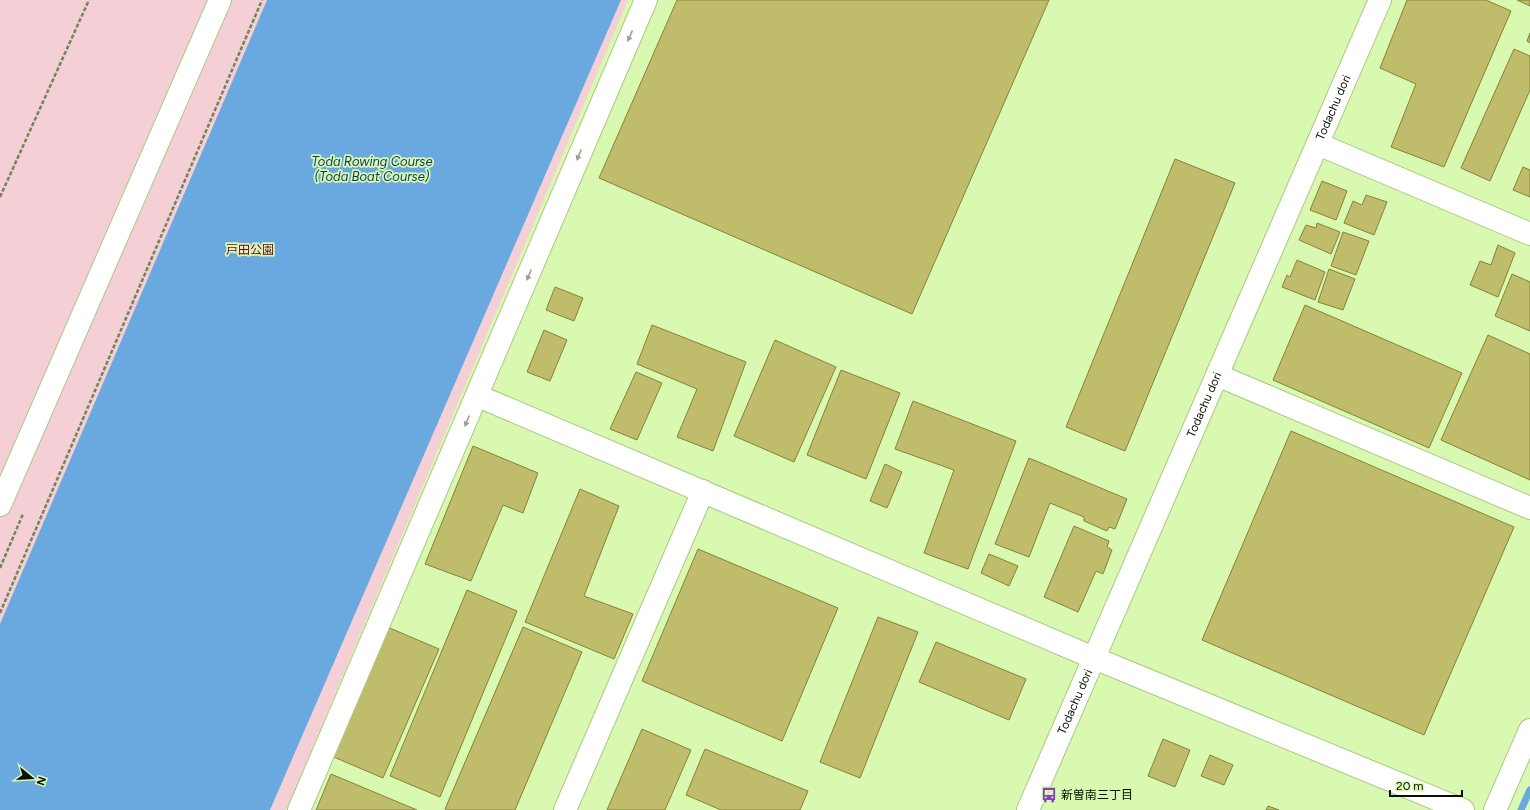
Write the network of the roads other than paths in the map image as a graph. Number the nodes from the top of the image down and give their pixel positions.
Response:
1 (220, 0) edge
2 (646, 0) edge
3 (1380, 0) edge
4 (1318, 144) junction
5 (1530, 234) edge
6 (1217, 375) junction
7 (478, 396) junction
8 (703, 491) junction
9 (0, 506) edge
10 (1530, 508) edge
11 (1094, 658) junction
12 (1530, 730) edge
13 (300, 810) edge
14 (564, 810) edge
15 (1028, 810) edge
16 (1462, 810) edge
17 (1495, 810) edge

1 - 9 street
2 -> 7 street
3 - 4 street, Todachu dori
4 - 5 street
4 - 6 street, Todachu dori
6 - 10 street
6 - 11 street, Todachu dori
7 - 8 street
7 -> 13 street
8 - 11 street
8 - 14 street
11 - 15 street, Todachu dori
11 - 16 street
12 - 17 street

